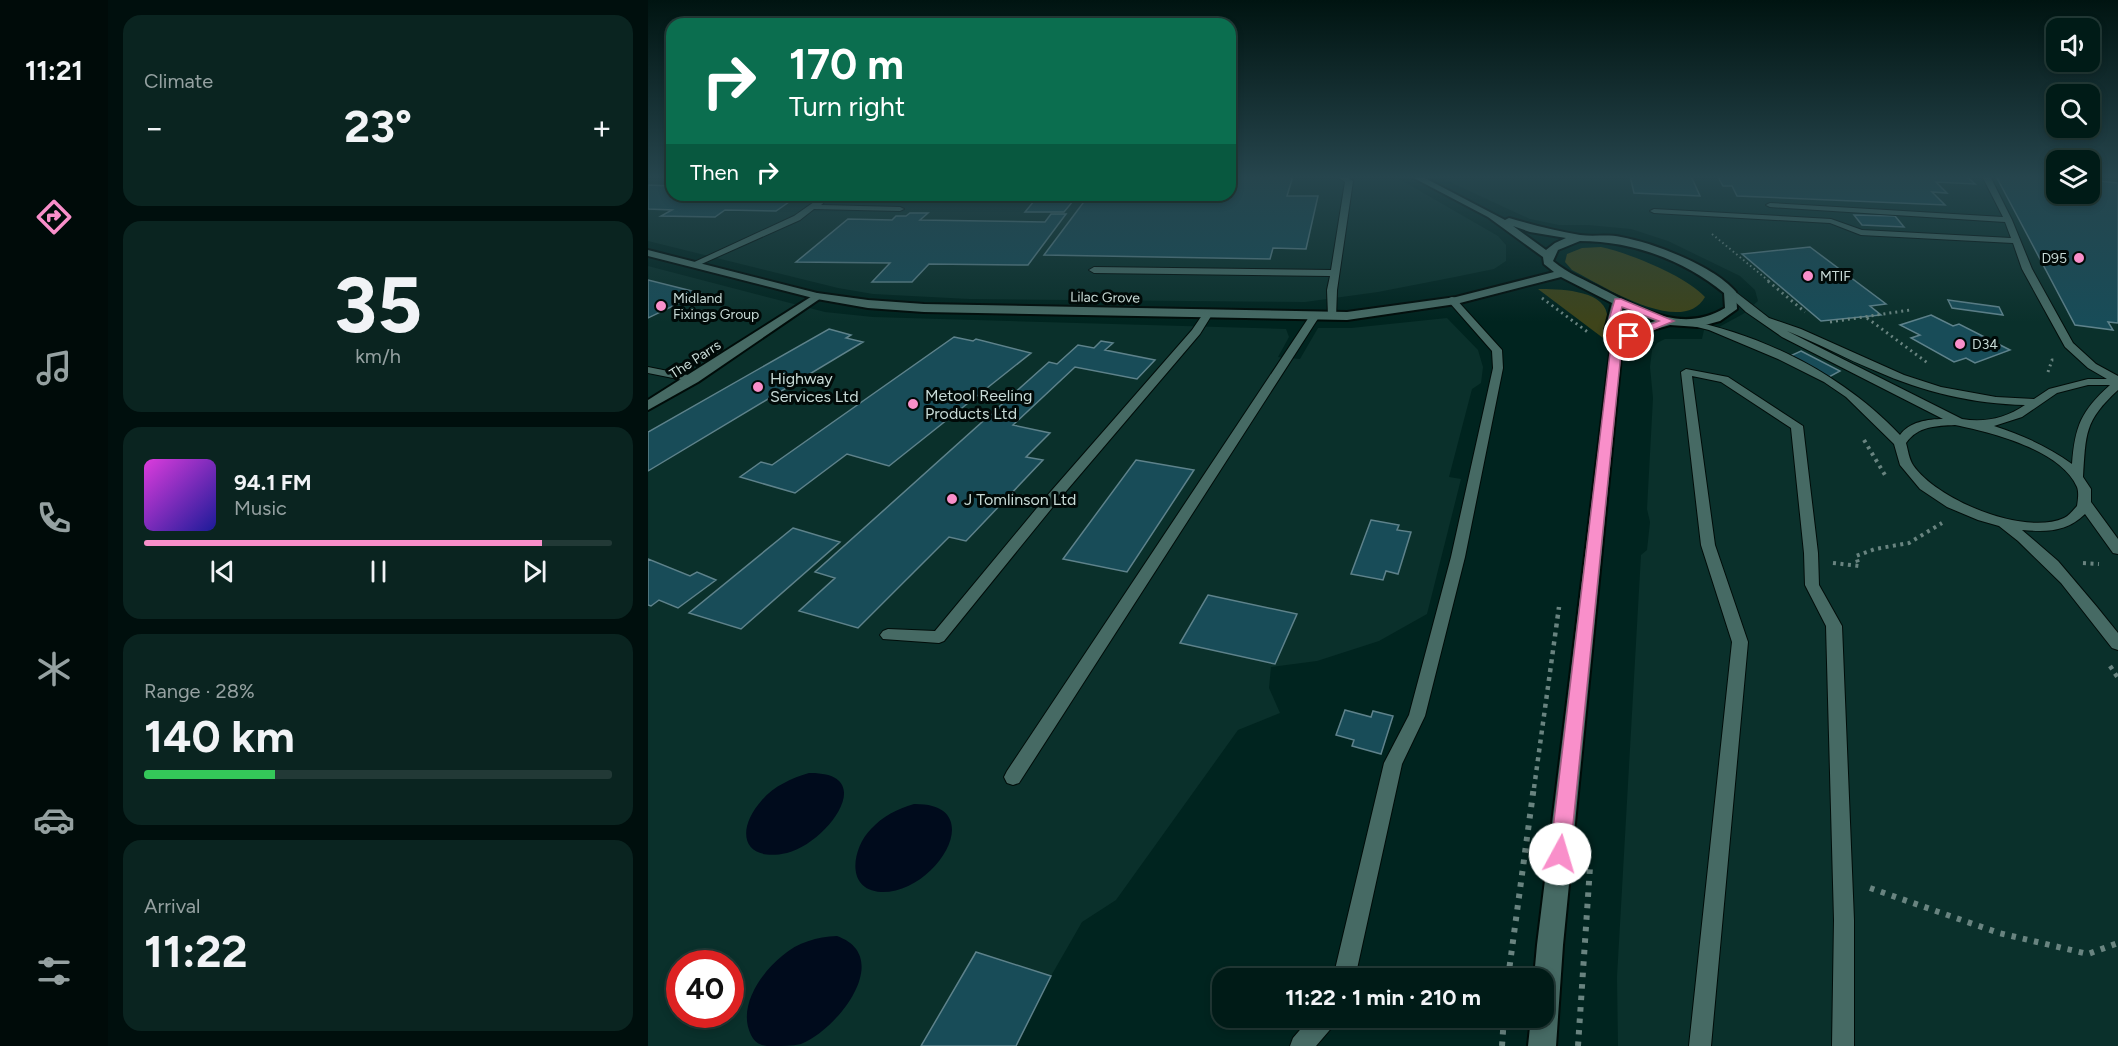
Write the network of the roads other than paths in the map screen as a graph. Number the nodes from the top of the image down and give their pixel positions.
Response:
1 (782, 225) edge
2 (1342, 225) edge
3 (1505, 225) edge
4 (1518, 225) edge
5 (1841, 225) edge
6 (2010, 225) edge
7 (1580, 238) junction
8 (2016, 241) junction
9 (648, 253) edge
10 (1548, 256) junction
11 (694, 264) junction
12 (1094, 270) dead end
13 (1334, 273) junction
14 (1563, 273) junction
15 (1730, 292) junction
16 (817, 296) junction
17 (1452, 300) junction
18 (1618, 302) junction
19 (1208, 313) junction
20 (1333, 316) junction
21 (1314, 317) junction
22 (1669, 321) junction
23 (1768, 321) junction
24 (1686, 323) junction
25 (1616, 345) junction
26 (648, 370) edge
27 (693, 379) junction
28 (2118, 382) edge
29 (2035, 402) junction
30 (648, 406) edge
31 (1960, 422) junction
32 (1983, 425) junction
33 (1900, 443) junction
34 (2078, 477) junction
35 (2086, 505) junction
36 (2002, 523) junction
37 (2118, 549) edge
38 (888, 634) dead end
39 (2118, 644) edge
40 (1013, 777) dead end
41 (1346, 968) edge
42 (1317, 1028) edge
43 (1301, 1046) edge
44 (1542, 1046) edge
45 (1700, 1046) edge
46 (1843, 1046) edge

1 - 11 lane
2 - 13 lane
3 - 10 street
4 - 7 street
5 - 8 lane
6 - 8 lane
7 - 10 street
7 - 15 street
8 - 28 lane
9 - 11 street, Lilac Grove
10 - 14 street
11 - 16 street, Lilac Grove
12 - 13 lane
13 - 20 lane
14 - 17 street, Lilac Grove
14 - 18 street
15 - 23 lane
15 - 24 street
16 - 19 street, Lilac Grove
16 - 27 street, The Parrs
17 - 20 street, Lilac Grove
17 - 41 lane
18 - 22 street
18 - 25 street
19 - 21 street, Lilac Grove
19 - 38 lane
20 - 21 street, Lilac Grove
21 - 40 lane
22 - 24 street
22 - 25 street
23 - 29 lane
23 - 31 lane
24 - 33 lane
25 - 44 street
26 - 27 lane
27 - 30 street, The Parrs
28 - 29 lane
28 - 34 lane
29 - 32 lane
31 - 32 lane
31 - 33 lane
32 - 34 lane
33 - 36 lane
34 - 35 lane
35 - 36 lane
35 - 37 lane
36 - 39 lane
42 - 43 lane
45 - 46 lane

